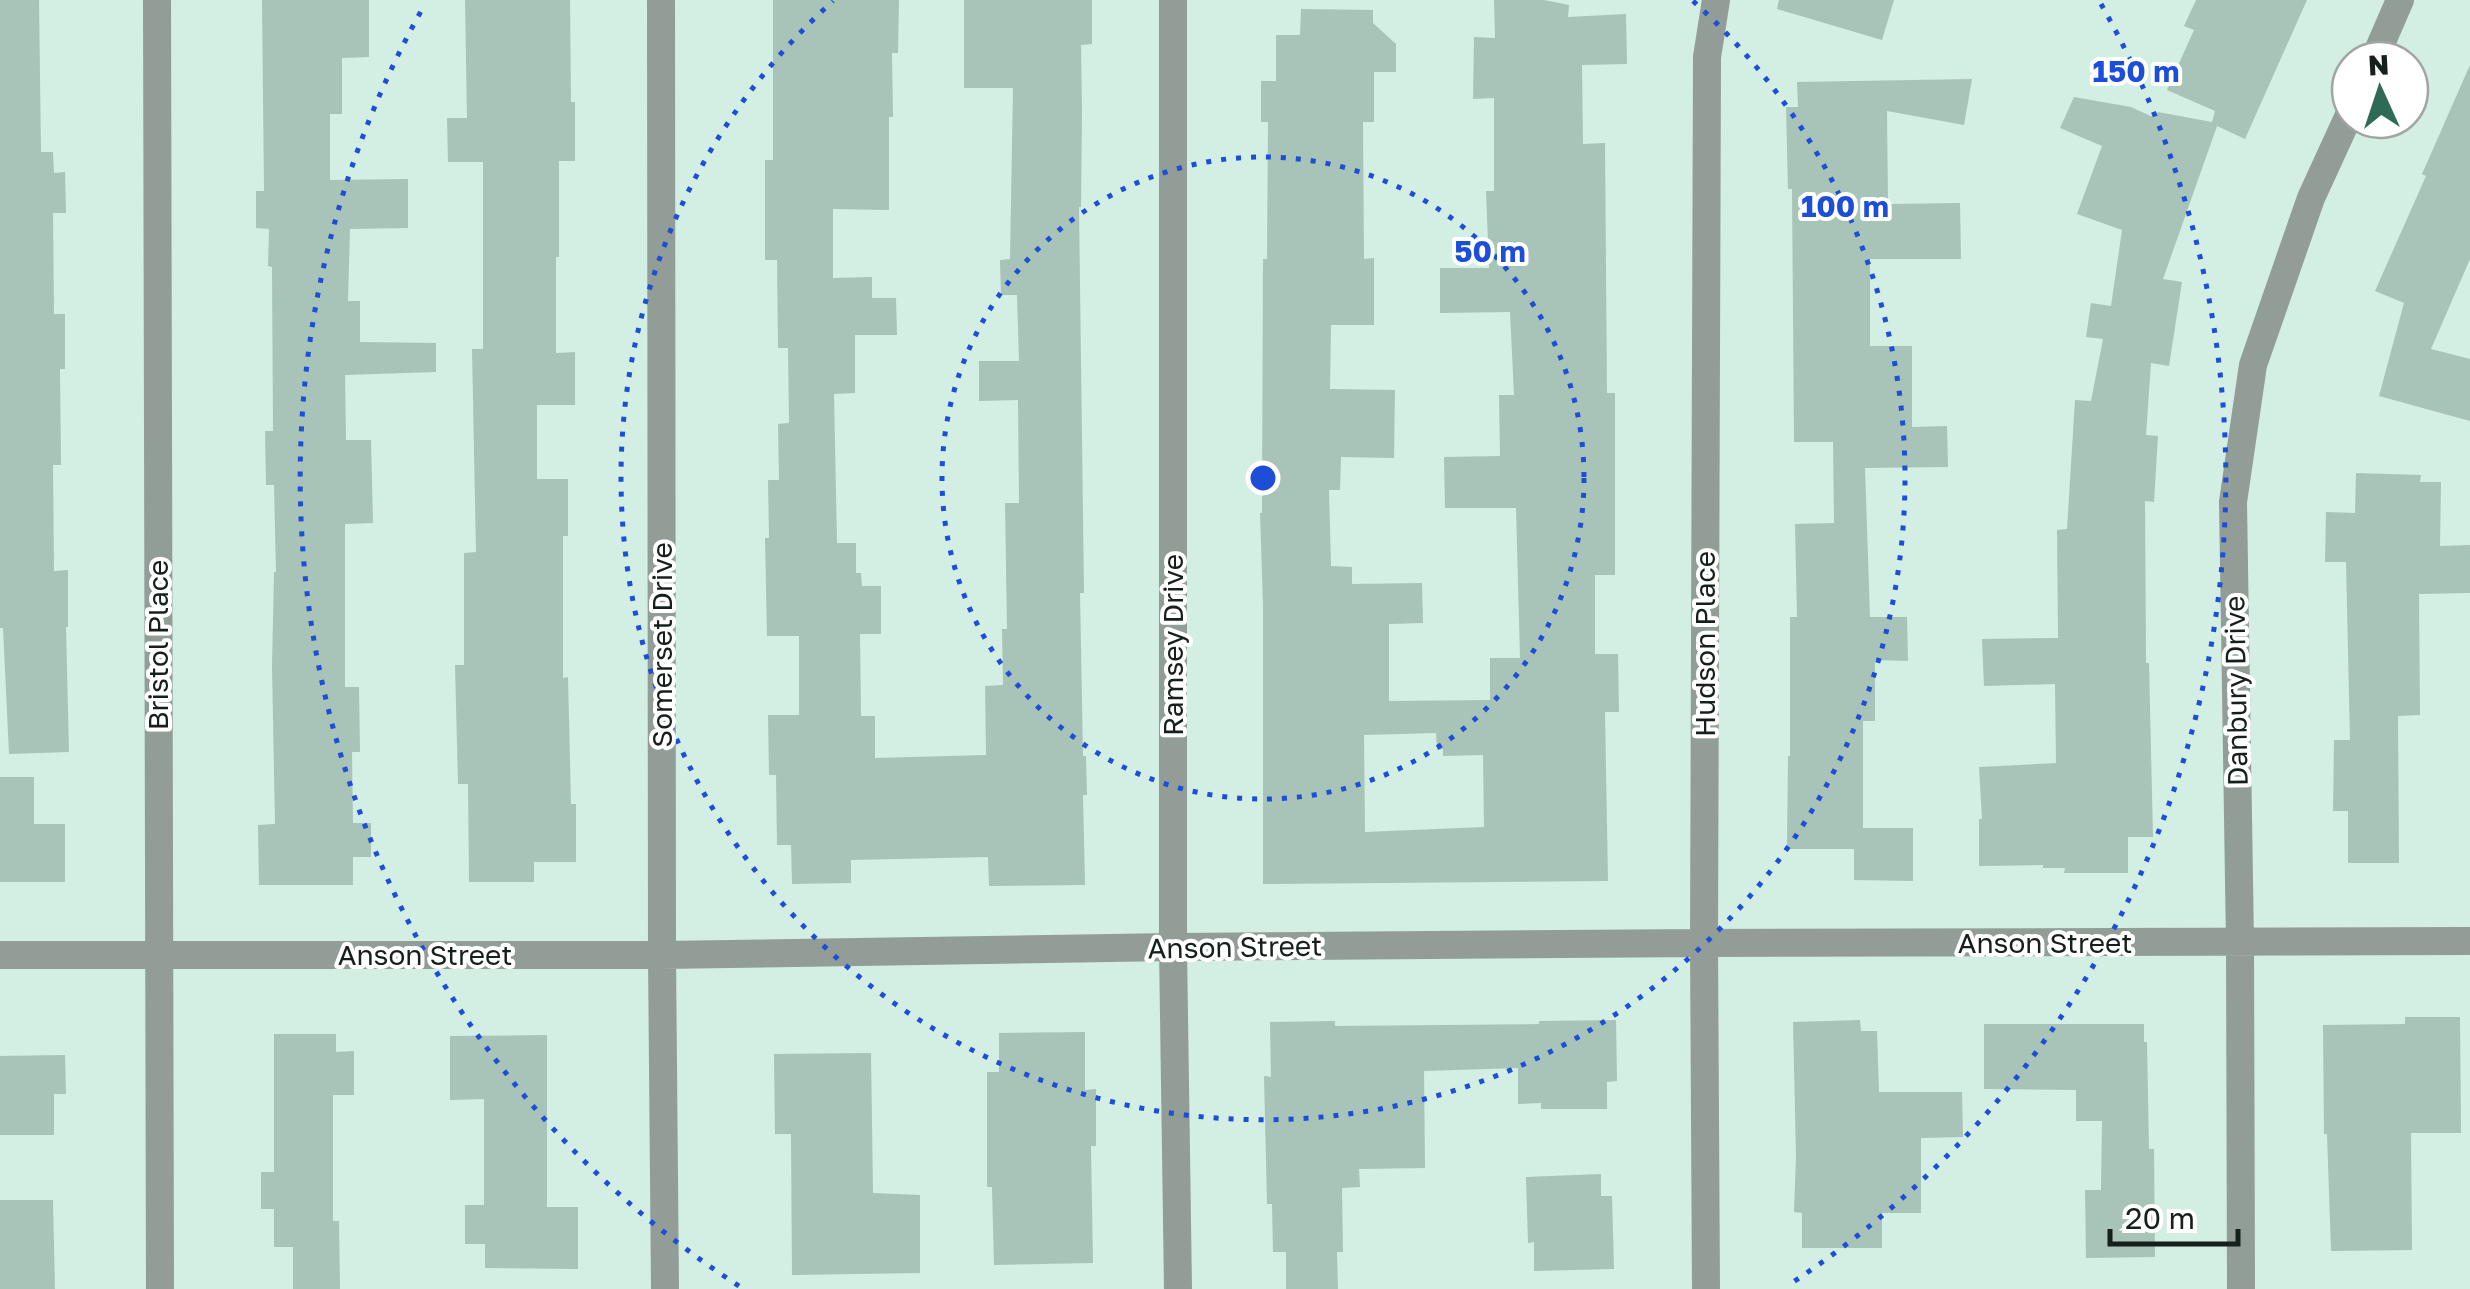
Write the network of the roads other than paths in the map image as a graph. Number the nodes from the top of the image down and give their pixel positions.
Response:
1 (157, 0) edge
2 (661, 0) edge
3 (1173, 0) edge
4 (1716, 0) edge
5 (2400, 0) edge
6 (2383, 40) edge
7 (2337, 140) edge
8 (2470, 941) edge
9 (1704, 943) junction
10 (2240, 943) junction
11 (1173, 947) junction
12 (0, 955) edge
13 (158, 955) junction
14 (662, 955) junction
15 (160, 1289) edge
16 (664, 1289) edge
17 (1178, 1289) edge
18 (1706, 1289) edge
19 (2241, 1289) edge

1 - 13 street, Bristol Place
2 - 14 street, Somerset Drive
3 - 11 street, Ramsey Drive
4 - 9 street, Hudson Place
5 - 6 street
7 - 10 street, Danbury Drive
8 - 10 street, Anson Street
9 - 10 street, Anson Street
9 - 11 street, Anson Street
9 - 18 street, Hudson Place
10 - 19 street, Danbury Drive
11 - 14 street, Anson Street
11 - 17 street, Ramsey Drive
12 - 13 street, Anson Street
13 - 14 street, Anson Street
13 - 15 street, Bristol Place
14 - 16 street, Somerset Drive

